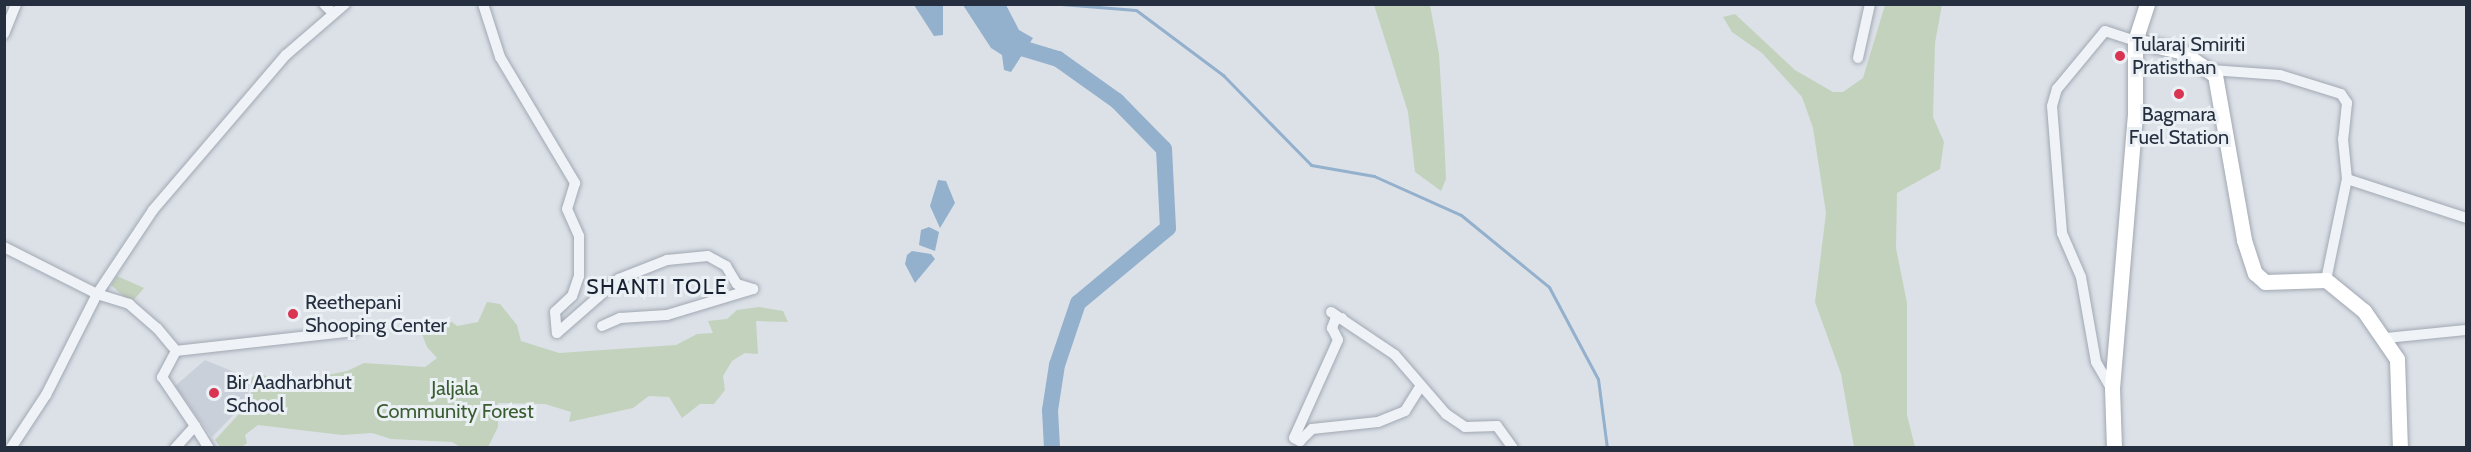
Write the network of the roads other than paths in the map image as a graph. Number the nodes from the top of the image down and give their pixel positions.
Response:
1 (16, 4) edge
2 (324, 4) edge
3 (345, 4) edge
4 (483, 4) edge
5 (1870, 4) edge
6 (2147, 4) edge
7 (333, 13) junction
8 (4, 34) edge
9 (2135, 41) junction
10 (1858, 58) dead end
11 (2211, 70) junction
12 (2347, 178) junction
13 (2466, 218) edge
14 (4, 247) edge
15 (2326, 280) junction
16 (97, 294) junction
17 (1331, 312) dead end
18 (1342, 318) junction
19 (602, 326) dead end
20 (2466, 330) edge
21 (354, 331) dead end
22 (2386, 338) junction
23 (176, 351) junction
24 (1420, 387) junction
25 (2112, 388) junction
26 (195, 426) junction
27 (11, 447) edge
28 (175, 447) edge
29 (209, 447) edge
30 (1513, 447) edge
31 (2114, 447) edge
32 (2400, 447) edge

1 - 8 street
2 - 7 street
3 - 7 street
4 - 19 street
5 - 10 street
6 - 9 street
7 - 16 street
9 - 11 street
9 - 25 street
9 - 25 street
11 - 12 street
11 - 15 street
12 - 13 street
12 - 15 street
14 - 16 street
15 - 22 street
16 - 23 street
16 - 27 street
17 - 18 street
18 - 24 street
18 - 24 street
20 - 22 street
21 - 23 street
22 - 32 street
23 - 26 street
24 - 30 street
25 - 31 street
26 - 28 street
26 - 29 street

